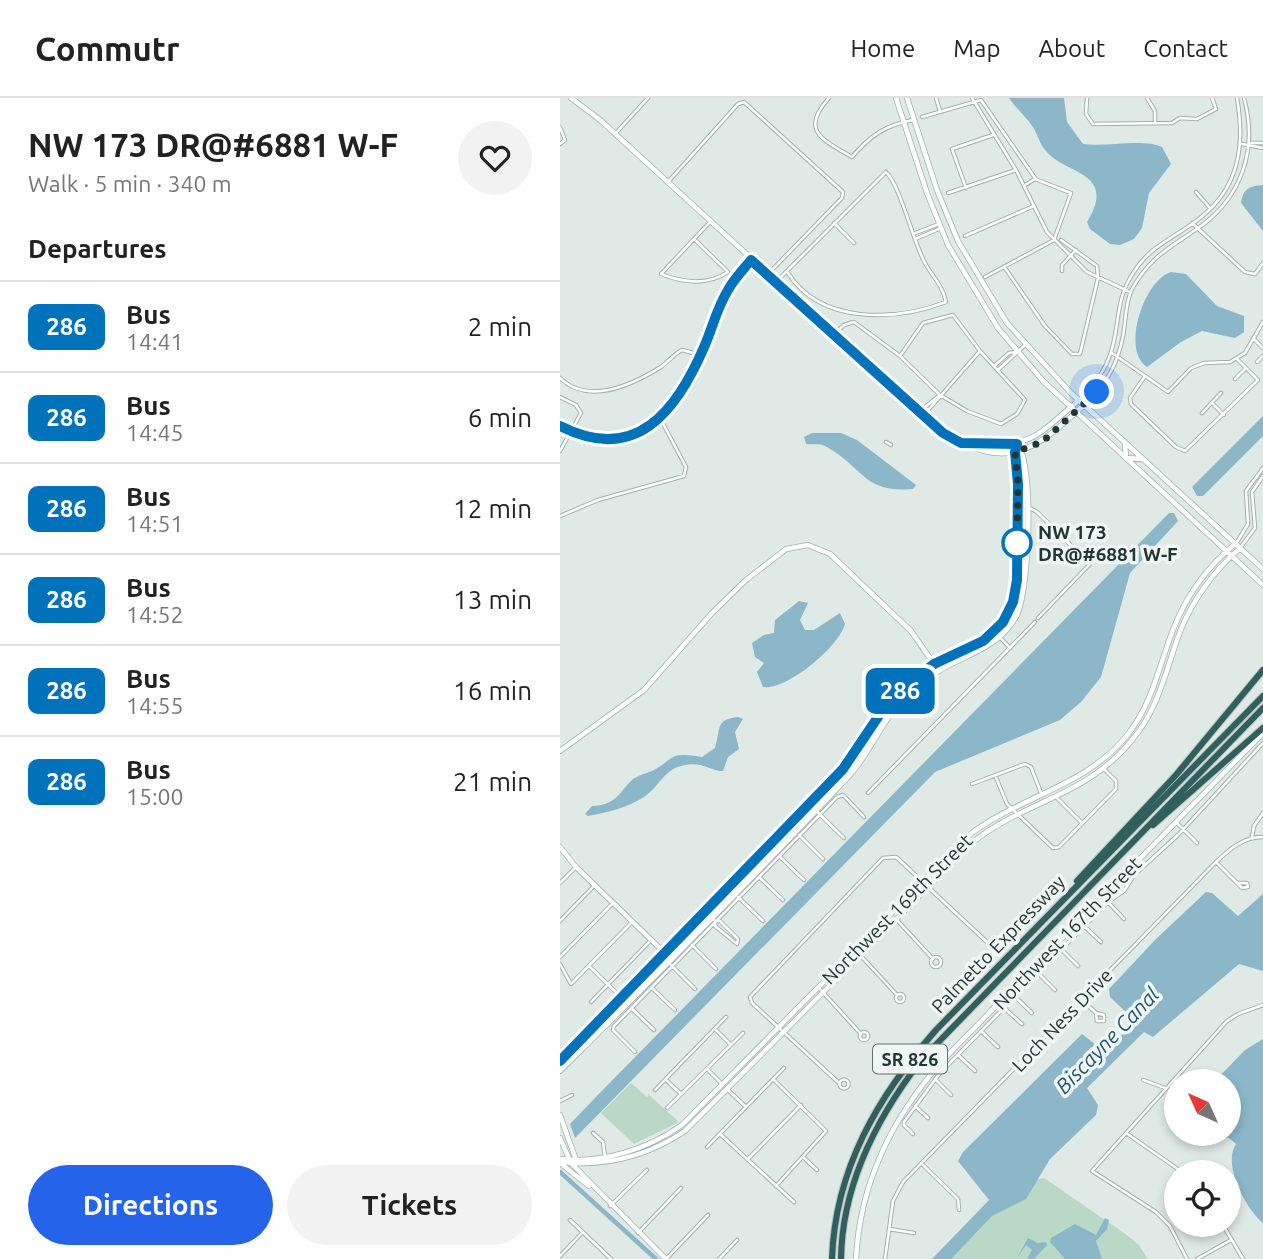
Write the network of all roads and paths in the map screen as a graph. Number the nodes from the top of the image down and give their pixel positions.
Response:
1 (571, 98) edge
2 (648, 98) edge
3 (829, 98) edge
4 (896, 98) edge
5 (907, 98) edge
6 (936, 98) edge
7 (1087, 98) edge
8 (1147, 98) edge
9 (1212, 98) edge
10 (1237, 98) edge
11 (1244, 98) edge
12 (973, 99) edge
13 (940, 111) junction
14 (922, 117) dead end
15 (914, 120) junction
16 (903, 121) junction
17 (1155, 121) junction
18 (560, 127) edge
19 (615, 134) junction
20 (993, 135) junction
21 (1263, 143) edge
22 (560, 144) edge
23 (1242, 144) junction
24 (1250, 145) junction
25 (1263, 148) edge
26 (1016, 170) junction
27 (1035, 179) junction
28 (667, 182) junction
29 (1025, 185) junction
30 (966, 188) junction
31 (1196, 192) dead end
32 (948, 194) dead end
33 (1034, 206) junction
34 (1210, 208) junction
35 (710, 222) junction
36 (950, 222) junction
37 (834, 223) junction
38 (1192, 223) junction
39 (940, 226) junction
40 (925, 229) junction
41 (1197, 229) junction
42 (927, 234) junction
43 (965, 236) dead end
44 (914, 237) junction
45 (694, 239) junction
46 (1054, 240) junction
47 (1061, 240) dead end
48 (854, 243) dead end
49 (1076, 250) junction
50 (1069, 257) junction
51 (751, 260) junction
52 (1263, 263) edge
53 (1005, 268) junction
54 (1062, 271) dead end
55 (788, 273) junction
56 (768, 274) junction
57 (985, 277) dead end
58 (1098, 278) junction
59 (776, 282) junction
60 (1125, 290) junction
61 (1130, 292) junction
62 (1263, 322) edge
63 (833, 335) junction
64 (1254, 338) junction
65 (1025, 345) junction
66 (1263, 348) edge
67 (980, 351) junction
68 (1016, 352) junction
69 (1111, 352) junction
70 (700, 355) junction
71 (900, 356) junction
72 (1118, 356) junction
73 (1263, 356) edge
74 (1237, 359) junction
75 (1257, 362) dead end
76 (994, 366) junction
77 (1246, 368) junction
78 (998, 370) junction
79 (1145, 376) junction
80 (560, 378) edge
81 (1236, 379) dead end
82 (1096, 382) junction
83 (1101, 387) junction
84 (1222, 393) dead end
85 (940, 395) junction
86 (560, 397) edge
87 (1079, 400) junction
88 (1212, 403) junction
89 (1084, 405) junction
90 (1071, 407) junction
91 (1077, 412) junction
92 (1202, 412) dead end
93 (920, 415) junction
94 (1224, 415) junction
95 (660, 418) junction
96 (560, 426) edge
97 (572, 432) junction
98 (886, 442) dead end
99 (961, 443) junction
100 (1125, 443) junction
101 (1017, 444) junction
102 (891, 445) dead end
103 (1023, 450) junction
104 (560, 451) edge
105 (1015, 452) junction
106 (1126, 458) junction
107 (1143, 459) junction
108 (1263, 468) edge
109 (1263, 476) edge
110 (1019, 502) junction
111 (1027, 507) junction
112 (560, 516) edge
113 (1237, 546) junction
114 (1226, 551) junction
115 (1231, 556) junction
116 (1263, 569) edge
117 (1263, 585) edge
118 (994, 631) junction
119 (1000, 637) junction
120 (1010, 648) junction
121 (934, 664) junction
122 (1263, 670) edge
123 (1263, 696) edge
124 (1150, 698) junction
125 (892, 699) junction
126 (1157, 700) junction
127 (898, 705) junction
128 (1263, 708) edge
129 (1263, 728) edge
130 (1263, 733) edge
131 (1263, 743) edge
132 (1120, 744) junction
133 (1124, 750) junction
134 (560, 751) edge
135 (1104, 769) junction
136 (995, 775) junction
137 (972, 784) dead end
138 (868, 793) dead end
139 (1042, 796) junction
140 (1057, 798) junction
141 (809, 804) junction
142 (1011, 808) junction
143 (818, 812) junction
144 (1263, 813) edge
145 (1016, 814) junction
146 (864, 817) dead end
147 (1082, 823) junction
148 (1175, 823) junction
149 (1183, 830) junction
150 (1142, 832) junction
151 (799, 835) junction
152 (1252, 837) junction
153 (1263, 837) edge
154 (844, 838) dead end
155 (1197, 844) dead end
156 (560, 848) edge
157 (779, 856) junction
158 (823, 859) dead end
159 (1216, 862) junction
160 (576, 867) junction
161 (759, 877) junction
162 (804, 880) dead end
163 (560, 883) edge
164 (1238, 883) dead end
165 (925, 884) junction
166 (595, 886) junction
167 (738, 897) junction
168 (783, 900) dead end
169 (1062, 902) junction
170 (1108, 902) junction
171 (613, 903) junction
172 (705, 912) junction
173 (894, 916) junction
174 (713, 919) junction
175 (1124, 919) dead end
176 (560, 920) edge
177 (763, 921) dead end
178 (632, 922) junction
179 (1084, 926) junction
180 (651, 940) junction
181 (1101, 942) dead end
182 (988, 943) dead end
183 (692, 944) junction
184 (1061, 949) junction
185 (855, 951) junction
186 (665, 953) junction
187 (860, 955) junction
188 (560, 957) edge
189 (933, 959) dead end
190 (671, 962) junction
191 (560, 964) edge
192 (589, 966) junction
193 (1078, 966) dead end
194 (716, 969) dead end
195 (1038, 973) junction
196 (608, 985) junction
197 (651, 987) junction
198 (819, 988) junction
199 (695, 989) dead end
200 (1055, 990) dead end
201 (1010, 992) junction
202 (824, 993) junction
203 (897, 995) dead end
204 (1015, 997) junction
205 (622, 998) junction
206 (1082, 1000) junction
207 (591, 1002) dead end
208 (629, 1005) junction
209 (1263, 1005) edge
210 (1004, 1008) junction
211 (675, 1010) dead end
212 (1032, 1013) dead end
213 (1096, 1013) dead end
214 (726, 1017) dead end
215 (1022, 1024) dead end
216 (715, 1029) junction
217 (779, 1029) junction
218 (654, 1030) dead end
219 (981, 1031) junction
220 (743, 1033) dead end
221 (783, 1034) junction
222 (861, 1034) dead end
223 (731, 1045) junction
224 (998, 1047) dead end
225 (635, 1052) dead end
226 (958, 1055) junction
227 (560, 1061) edge
228 (784, 1068) dead end
229 (707, 1069) junction
230 (1183, 1069) edge
231 (560, 1071) edge
232 (975, 1071) dead end
233 (665, 1079) junction
234 (773, 1079) junction
235 (935, 1079) junction
236 (1143, 1080) dead end
237 (839, 1083) dead end
238 (726, 1088) junction
239 (1164, 1088) edge
240 (1164, 1089) edge
241 (655, 1090) dead end
242 (681, 1094) junction
243 (572, 1095) dead end
244 (951, 1095) dead end
245 (560, 1101) edge
246 (801, 1105) junction
247 (915, 1105) junction
248 (746, 1107) junction
249 (667, 1108) dead end
250 (560, 1115) edge
251 (928, 1118) dead end
252 (593, 1133) dead end
253 (720, 1133) junction
254 (1126, 1133) junction
255 (913, 1134) dead end
256 (560, 1138) edge
257 (707, 1147) dead end
258 (563, 1148) junction
259 (570, 1148) junction
260 (605, 1157) junction
261 (803, 1157) junction
262 (584, 1159) junction
263 (560, 1160) edge
264 (748, 1160) junction
265 (1165, 1160) edge
266 (573, 1162) junction
267 (591, 1164) junction
268 (922, 1164) junction
269 (647, 1170) dead end
270 (817, 1170) dead end
271 (586, 1180) junction
272 (776, 1186) junction
273 (681, 1188) dead end
274 (600, 1195) junction
275 (794, 1202) dead end
276 (610, 1206) junction
277 (959, 1210) dead end
278 (708, 1215) dead end
279 (570, 1220) dead end
280 (889, 1228) junction
281 (583, 1233) junction
282 (638, 1233) junction
283 (914, 1233) dead end
284 (1229, 1237) edge
285 (737, 1240) dead end
286 (1231, 1240) junction
287 (560, 1256) edge
288 (611, 1259) edge
289 (666, 1259) edge
290 (719, 1259) edge
291 (832, 1259) edge
292 (841, 1259) edge
293 (856, 1259) edge
294 (885, 1259) edge
295 (1187, 1259) edge
296 (1197, 1259) edge
297 (1243, 1259) edge

1 - 19 street
2 - 19 street
3 - 16 street
4 - 16 street
5 - 15 street
6 - 13 street
7 - 17 street
8 - 17 street
9 - 17 street
10 - 23 street
11 - 24 street
12 - 13 street
12 - 20 street
12 - 27 street
13 - 14 street
15 - 16 street
15 - 36 street
16 - 39 street
18 - 22 street
19 - 28 street
20 - 26 street
20 - 30 street
21 - 24 street
23 - 24 street
23 - 34 street
24 - 25 street
24 - 41 street
26 - 29 street
26 - 30 street
27 - 29 street
27 - 46 street
28 - 35 street
28 - 56 street
29 - 33 street
30 - 32 street
31 - 34 street
33 - 43 street
33 - 46 street
34 - 38 street
35 - 45 street
35 - 51 street
36 - 39 street
36 - 65 street
37 - 44 street
37 - 48 street
37 - 55 street
38 - 41 street
38 - 60 street
39 - 40 street
39 - 42 street
39 - 68 street
40 - 42 street
40 - 44 street
41 - 52 street
41 - 61 street
42 - 44 street
44 - 55 street
45 - 45 street
46 - 50 street
46 - 53 street
47 - 49 street
49 - 50 street
49 - 58 street
50 - 54 street
50 - 58 street
51 - 56 street
51 - 70 street
53 - 57 street
53 - 58 street
55 - 59 street
56 - 59 street
58 - 60 street
59 - 63 street
60 - 61 street
60 - 69 street
61 - 72 street
62 - 64 street
63 - 71 street
63 - 93 street
64 - 66 street
64 - 74 street
65 - 68 street
65 - 87 street
67 - 71 street
67 - 76 street
67 - 85 street
68 - 76 street
68 - 78 street
68 - 90 street
69 - 72 street
69 - 82 street
70 - 80 street
70 - 95 street
71 - 85 street
72 - 79 street
72 - 83 street
73 - 75 street
74 - 77 street
74 - 79 street
76 - 78 street
77 - 81 street
77 - 94 street
78 - 85 street
79 - 94 street
82 - 83 street
82 - 87 street
83 - 89 street
84 - 88 street
85 - 93 street
86 - 97 street
87 - 89 street
87 - 90 street
88 - 92 street
88 - 94 street
89 - 91 street
89 - 100 street
90 - 91 street
90 - 101 street
91 - 103 street
91 - 106 street
93 - 99 street
95 - 97 street
95 - 112 street
96 - 97 street
97 - 104 street
98 - 102 street
99 - 101 street
99 - 105 street
100 - 106 street
100 - 107 street
101 - 103 street
101 - 105 street
103 - 105 street
103 - 111 street
105 - 110 street
106 - 107 street
106 - 114 street
107 - 113 street
108 - 113 street, Northwest 169th Street
109 - 113 street, Northwest 169th Street
110 - 111 street
110 - 118 street
111 - 119 street
111 - 120 street
113 - 114 street, Northwest 169th Street
113 - 115 street, Northwest 169th Street
113 - 116 street
114 - 115 street
114 - 124 street, Northwest 169th Street
115 - 117 street
115 - 126 street, Northwest 169th Street
118 - 119 street
118 - 121 street
119 - 120 street
119 - 127 street
120 - 138 street
121 - 125 street
121 - 134 street
122 - 169 highway
123 - 169 highway, Palmetto Expressway / SR 826
124 - 126 street
124 - 132 street, Northwest 169th Street
125 - 127 street
125 - 141 street
126 - 133 street, Northwest 169th Street
127 - 143 street
128 - 150 highway, Palmetto Expressway / SR 826
129 - 150 highway
130 - 148 street, Northwest 167th Street
131 - 149 street
132 - 133 street
132 - 139 street, Northwest 169th Street
133 - 135 street, Northwest 169th Street
135 - 140 street, Northwest 169th Street
135 - 147 street
136 - 137 street
136 - 139 street
136 - 142 street
139 - 142 street, Northwest 169th Street
140 - 145 street, Northwest 169th Street
140 - 147 street
141 - 143 street
141 - 172 street
142 - 145 street
142 - 165 street, Northwest 169th Street
143 - 146 street
143 - 151 street
143 - 154 street
143 - 174 street
144 - 152 street
145 - 147 street
145 - 165 street, Northwest 169th Street
148 - 149 street
148 - 201 street, Northwest 167th Street
149 - 155 street
149 - 170 street
150 - 292 highway, Palmetto Expressway / SR 826
151 - 157 street
151 - 158 street
152 - 153 street
152 - 159 street, Loch Ness Drive
156 - 160 street
157 - 161 street
157 - 162 street
159 - 164 street
159 - 206 street, Loch Ness Drive
160 - 163 street
160 - 166 street
161 - 167 street
161 - 168 street
165 - 173 street, Northwest 169th Street
165 - 182 street
165 - 217 street
166 - 171 street
166 - 176 street
167 - 174 street
167 - 177 street
169 - 291 highway, Palmetto Expressway / SR 826
170 - 175 street
170 - 179 street
171 - 178 street
171 - 188 street
172 - 174 street
172 - 186 street
173 - 185 street, Northwest 169th Street
173 - 187 street, Northwest 169th Street
173 - 189 street
174 - 174 street
174 - 183 street
174 - 190 street
178 - 180 street
178 - 192 street
179 - 181 street
179 - 184 street
180 - 186 street
180 - 196 street
183 - 190 street
183 - 194 street
184 - 193 street
184 - 195 street
185 - 187 street
185 - 198 street, Northwest 169th Street
186 - 190 street
186 - 205 street
187 - 202 street, Northwest 169th Street
187 - 203 street
190 - 197 street
190 - 199 street
190 - 208 street
191 - 192 street
192 - 196 street
195 - 200 street
195 - 204 street
196 - 205 street
196 - 207 street
197 - 208 street
197 - 211 street
198 - 202 street
198 - 217 street, Northwest 169th Street
201 - 204 street
201 - 293 street, Northwest 167th Street
202 - 221 street, Northwest 169th Street
202 - 222 street
204 - 210 street
204 - 212 street
205 - 208 street
205 - 227 street
206 - 213 street
206 - 268 street, Loch Ness Drive
208 - 218 street
208 - 225 street
208 - 231 street
209 - 230 street
210 - 215 street
210 - 219 street
214 - 216 street
216 - 223 street
216 - 233 street
217 - 221 street
217 - 238 street, Northwest 169th Street
219 - 224 street
219 - 226 street
220 - 223 street
221 - 237 street
221 - 238 street, Northwest 169th Street
223 - 229 street
226 - 232 street
226 - 235 street
228 - 234 street
229 - 238 street
229 - 242 street
233 - 241 street
233 - 242 street
234 - 246 street
234 - 248 street
235 - 244 street
235 - 247 street
236 - 239 street
238 - 248 street
238 - 260 street, Northwest 169th Street
238 - 267 street, Northwest 169th Street
240 - 254 street
242 - 249 street
243 - 245 street
246 - 261 street
246 - 264 street
247 - 251 street
247 - 255 street
248 - 253 street
250 - 259 street
252 - 260 street
253 - 257 street
253 - 264 street
254 - 265 street
254 - 295 street
256 - 258 street
258 - 263 street
258 - 266 street
259 - 262 street
259 - 266 street
260 - 262 street, Northwest 169th Street
261 - 270 street
261 - 272 street
262 - 266 street, Northwest 169th Street
263 - 266 street, Northwest 169th Street
263 - 274 street
264 - 272 street
266 - 267 street, Northwest 169th Street
266 - 271 street
267 - 271 street
268 - 277 street
268 - 280 street, Loch Ness Drive
269 - 276 street
271 - 274 street
272 - 275 street
273 - 282 street
274 - 276 street
276 - 282 street
278 - 289 street
279 - 281 street
280 - 283 street
280 - 294 street, Loch Ness Drive
281 - 287 street
281 - 288 street
282 - 289 street
284 - 286 street
285 - 290 street
286 - 296 street
286 - 297 street

